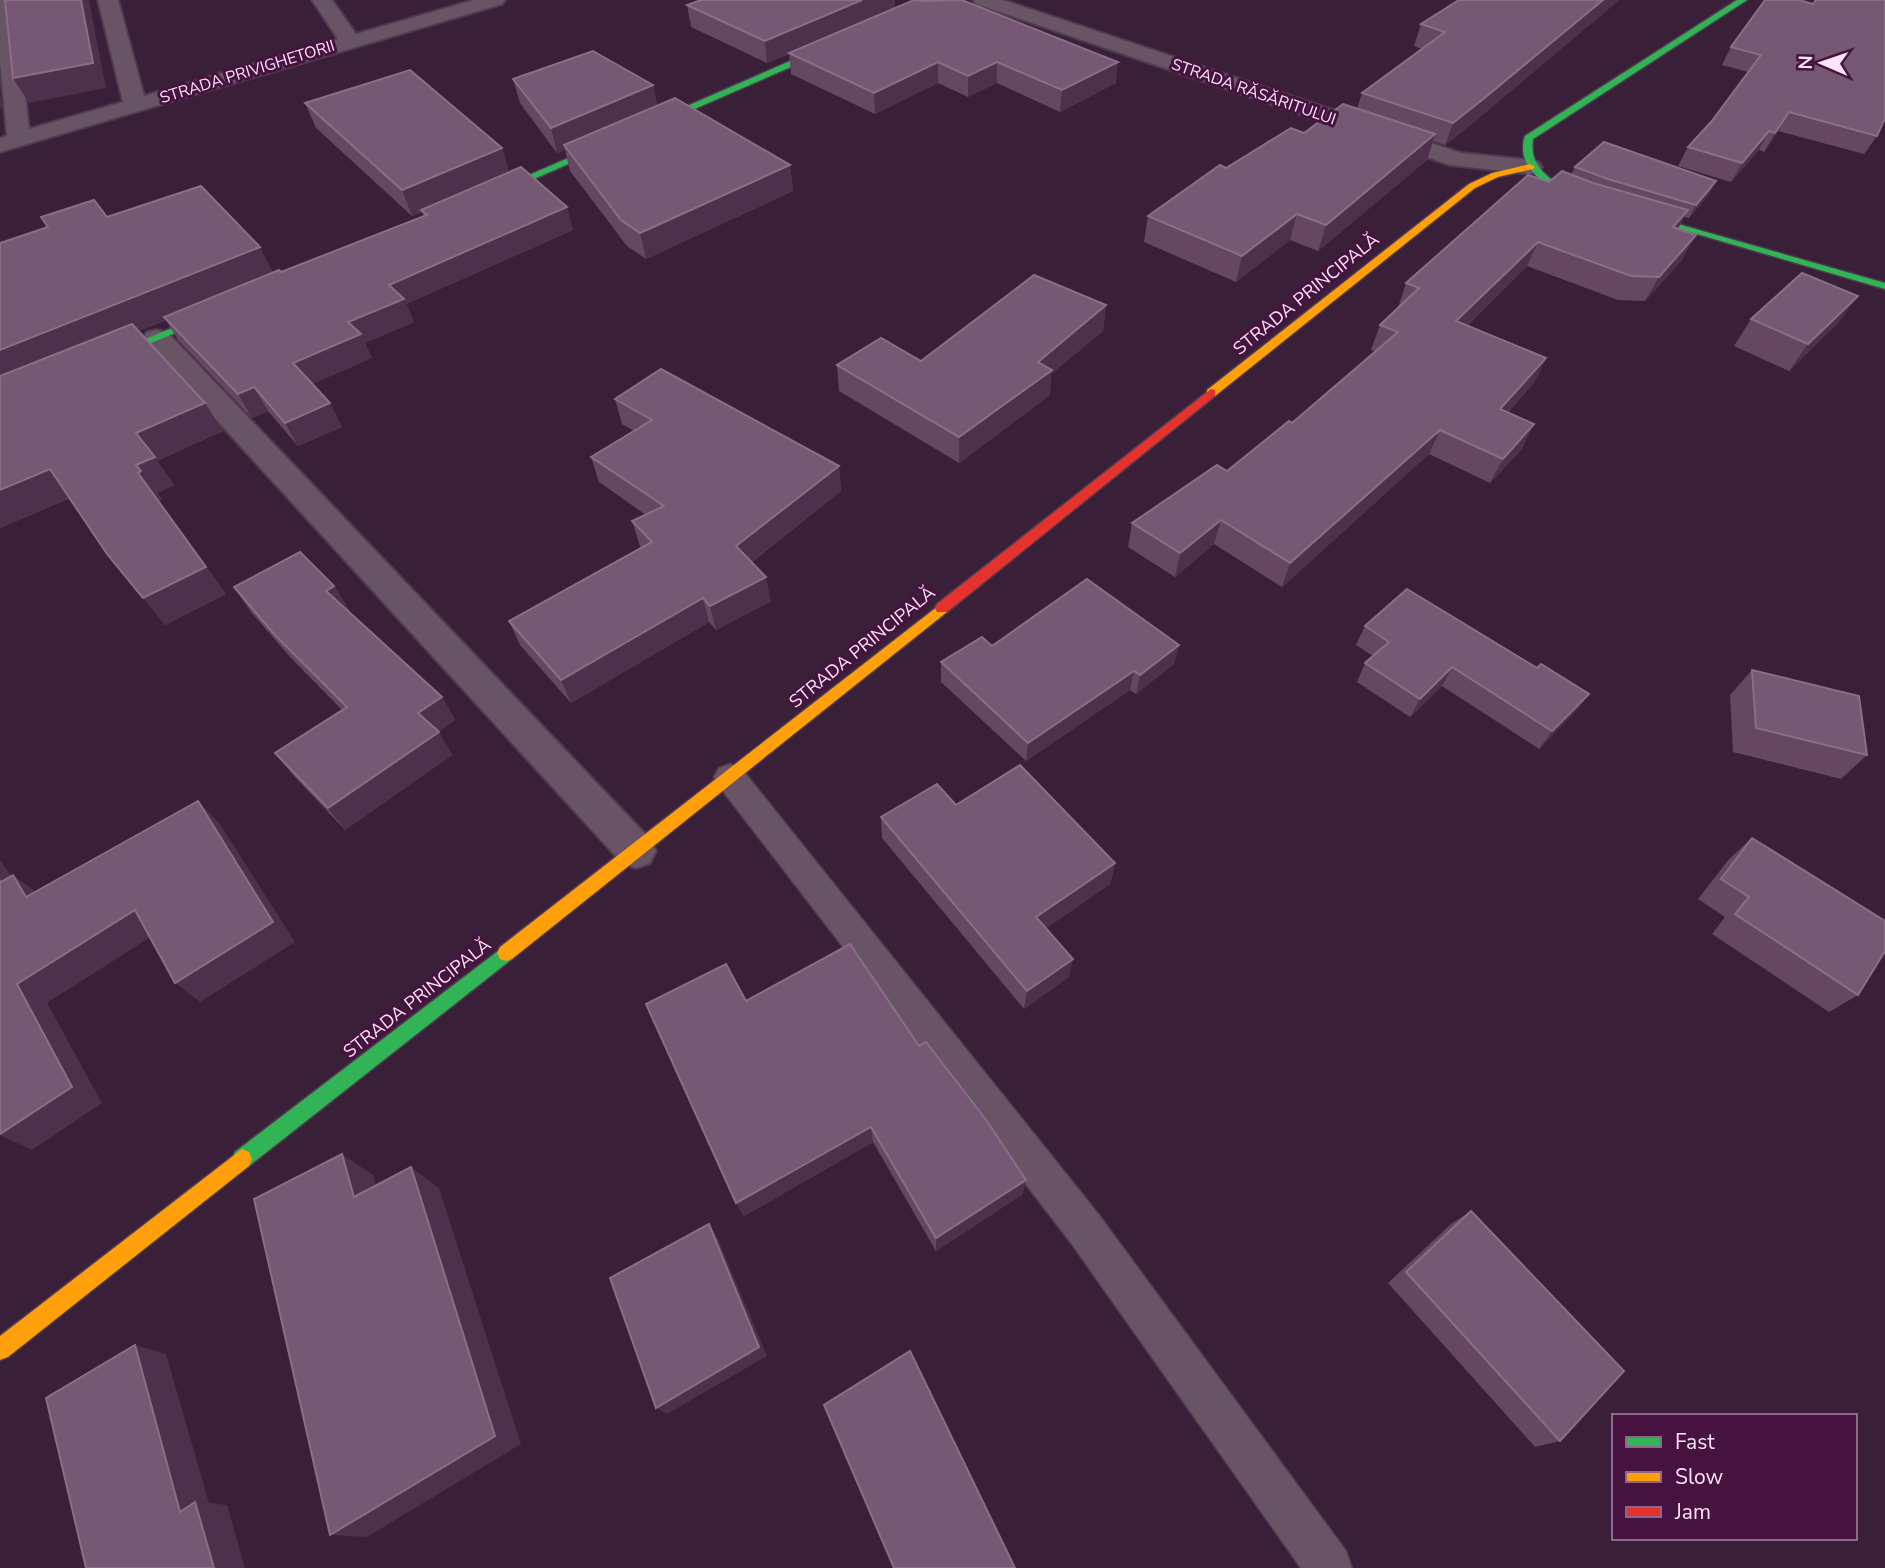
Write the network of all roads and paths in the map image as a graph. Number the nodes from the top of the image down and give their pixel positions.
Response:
1 (4, 0) edge
2 (108, 0) edge
3 (322, 0) edge
4 (495, 0) edge
5 (983, 0) edge
6 (1743, 0) edge
7 (845, 40) edge
8 (350, 41) junction
9 (135, 105) junction
10 (9, 142) edge
11 (1530, 167) junction
12 (1567, 191) edge
13 (466, 205) edge
14 (1618, 208) edge
15 (1885, 286) edge
16 (239, 303) edge
17 (157, 338) junction
18 (85, 367) edge
19 (730, 777) junction
20 (636, 851) junction
21 (0, 1349) edge
22 (1329, 1568) edge

1 - 10 street
2 - 9 street
3 - 8 street
4 - 8 street, STRADA PRIVIGHETORII
5 - 11 street, STRADA RĂSĂRITULUI
6 - 11 street
7 - 13 street
8 - 9 street, STRADA PRIVIGHETORII
9 - 10 street, STRADA PRIVIGHETORII
11 - 12 street, STRADA RĂSĂRITULUI
11 - 19 street, STRADA PRINCIPALĂ
14 - 15 street
16 - 17 street
17 - 18 street
17 - 20 street
19 - 20 street, STRADA PRINCIPALĂ
19 - 22 lane
20 - 21 street, STRADA PRINCIPALĂ

